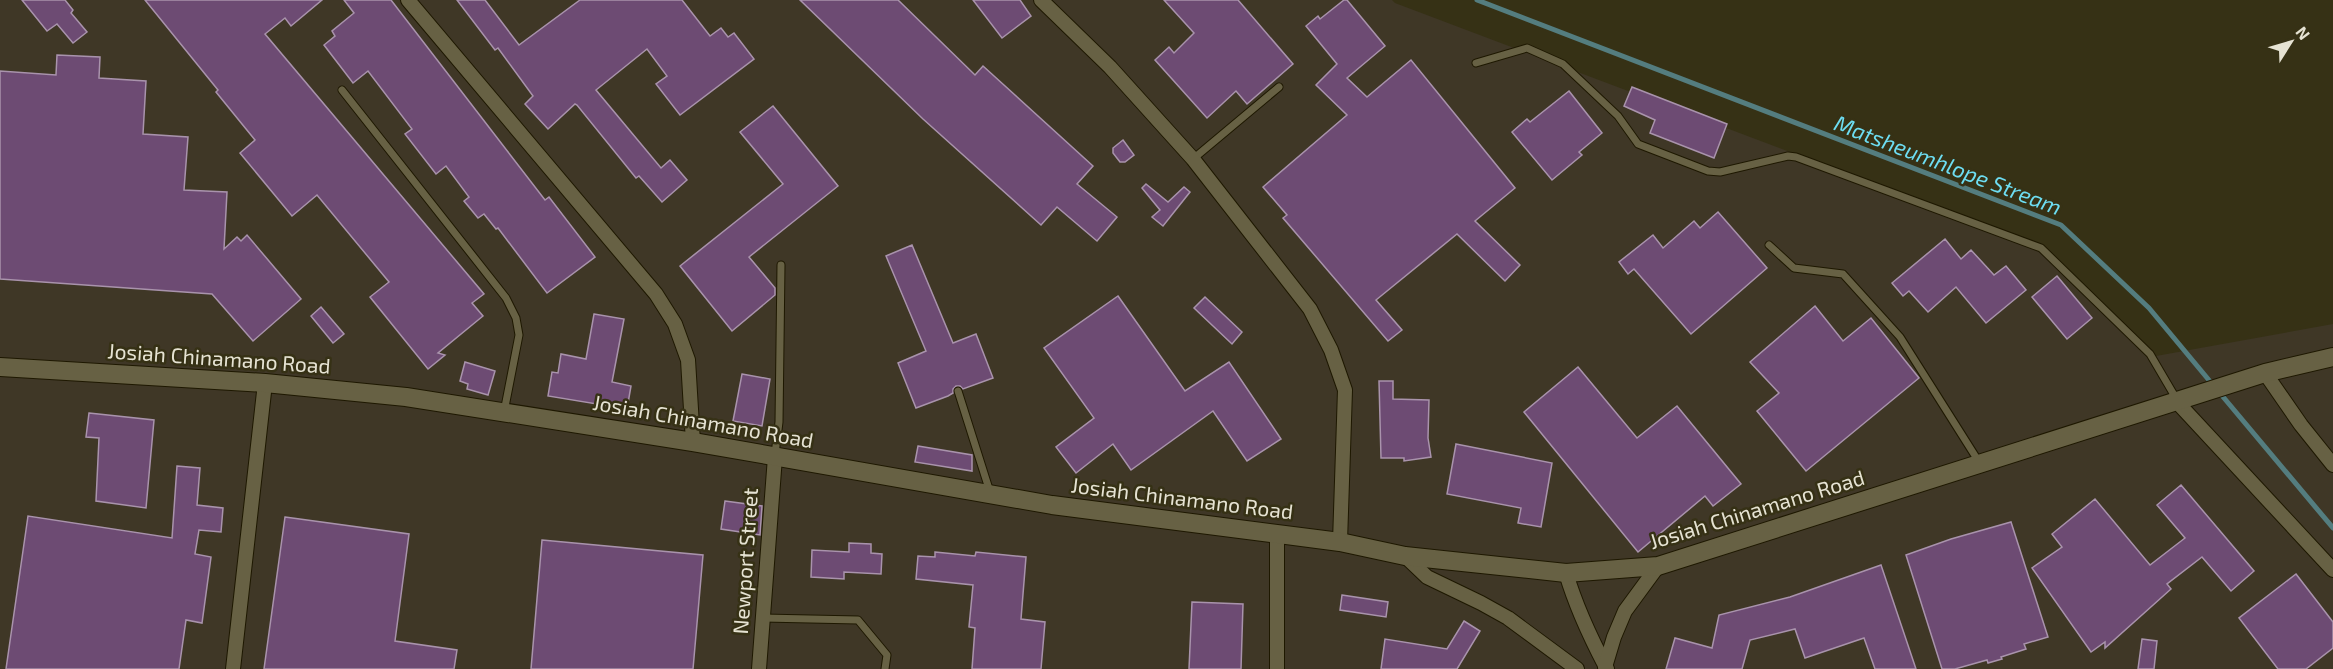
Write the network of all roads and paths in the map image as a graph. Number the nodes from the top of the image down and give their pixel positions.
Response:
1 (408, 0) edge
2 (1041, 0) edge
3 (1476, 63) dead end
4 (1279, 87) dead end
5 (342, 90) dead end
6 (1193, 159) junction
7 (1769, 245) dead end
8 (781, 265) dead end
9 (2333, 357) edge
10 (0, 367) edge
11 (2265, 373) junction
12 (265, 383) junction
13 (958, 391) dead end
14 (2181, 400) junction
15 (504, 412) junction
16 (693, 441) junction
17 (775, 457) junction
18 (1981, 464) junction
19 (2333, 465) edge
20 (991, 494) junction
21 (1277, 534) junction
22 (1340, 542) junction
23 (1405, 556) junction
24 (1658, 566) junction
25 (2333, 570) edge
26 (1566, 573) junction
27 (763, 618) junction
28 (1606, 668) edge
29 (233, 669) edge
30 (759, 669) edge
31 (885, 669) edge
32 (1276, 669) edge
33 (1577, 669) edge

1 - 16 street
2 - 6 street
3 - 14 lane
4 - 6 lane
5 - 15 lane
6 - 22 street
7 - 18 lane
8 - 17 lane
9 - 11 street, Josiah Chinamano Road
10 - 12 street, Josiah Chinamano Road
11 - 14 street, Josiah Chinamano Road
11 - 19 street
12 - 15 street, Josiah Chinamano Road
12 - 29 street
13 - 20 lane
14 - 18 street, Josiah Chinamano Road
14 - 25 street
15 - 16 street, Josiah Chinamano Road
16 - 17 street, Josiah Chinamano Road
17 - 20 street, Josiah Chinamano Road
17 - 27 street, Newport Street
18 - 24 street, Josiah Chinamano Road
20 - 21 street, Josiah Chinamano Road
21 - 22 street, Josiah Chinamano Road
21 - 32 street
22 - 23 street, Josiah Chinamano Road
23 - 26 street, Josiah Chinamano Road
23 - 33 street
24 - 26 street, Josiah Chinamano Road
24 - 28 street
26 - 28 street
27 - 30 street, Newport Street
27 - 31 lane

